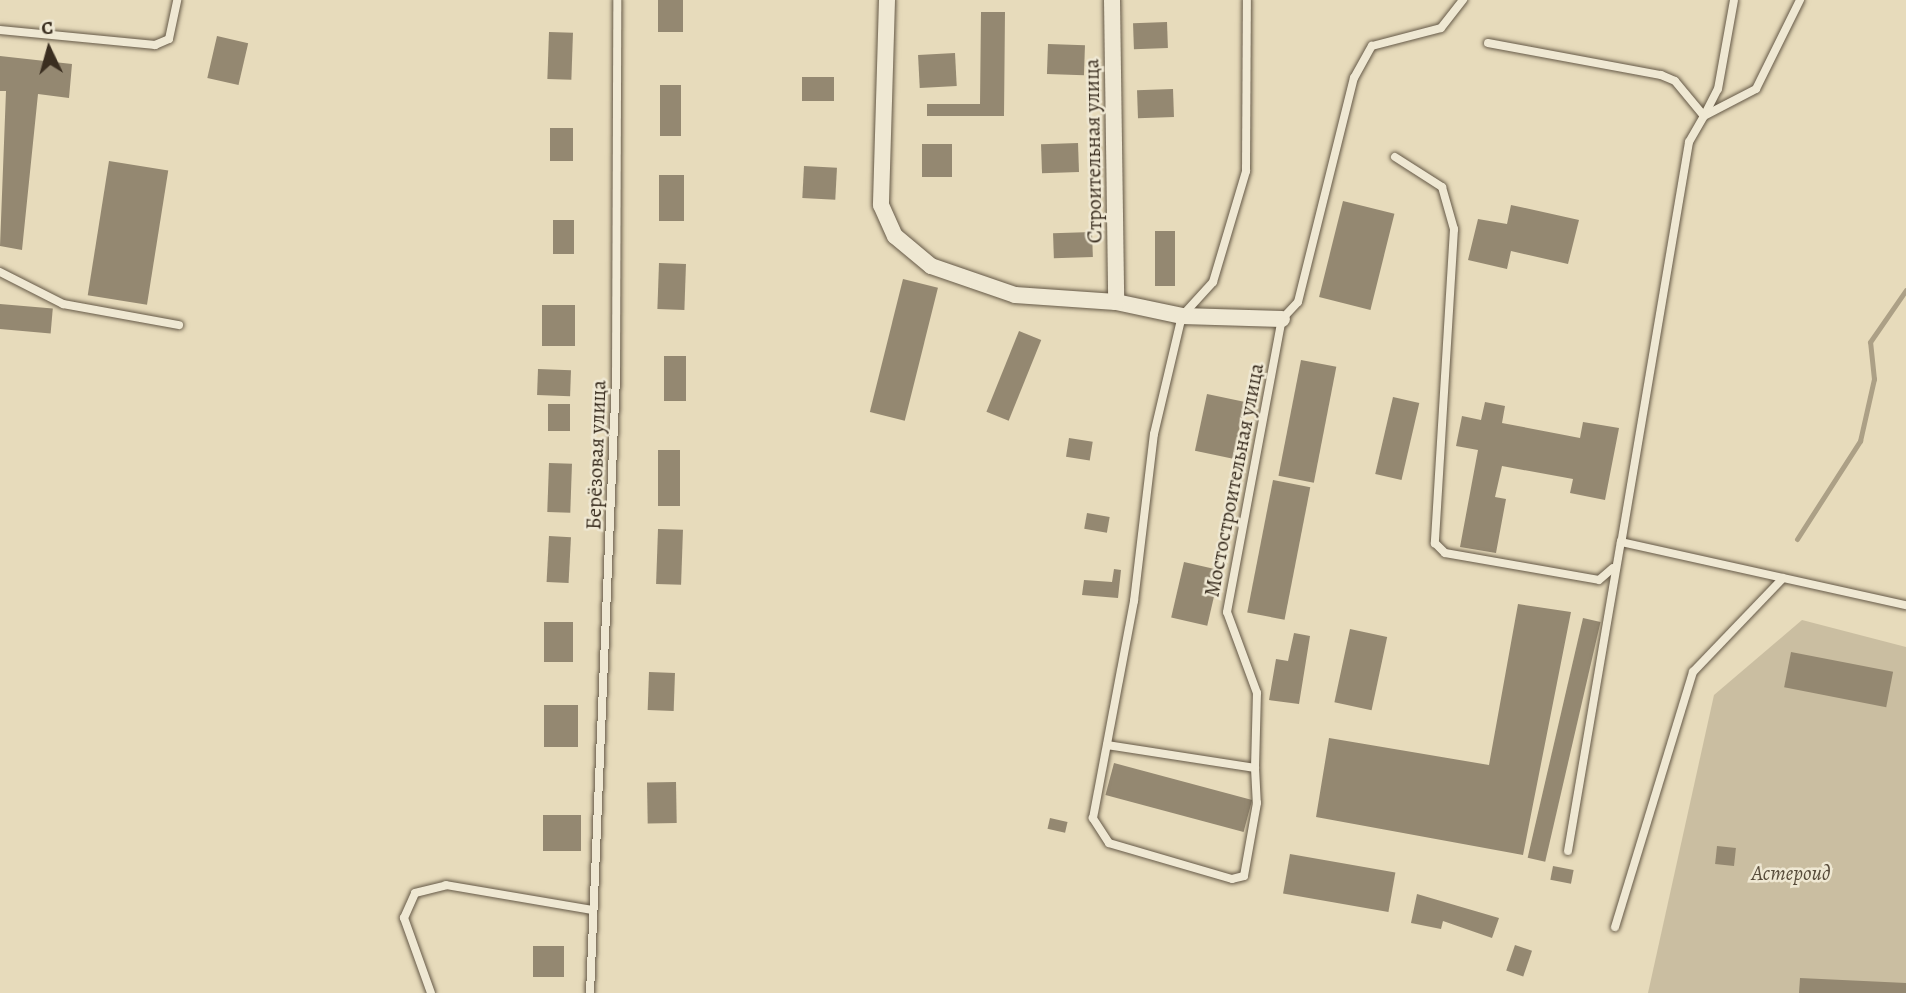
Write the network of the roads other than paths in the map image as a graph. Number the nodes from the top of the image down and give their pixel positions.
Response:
1 (177, 0) edge
2 (617, 0) edge
3 (887, 0) edge
4 (1112, 0) edge
5 (1247, 0) edge
6 (1463, 0) edge
7 (1734, 0) edge
8 (1800, 0) edge
9 (0, 30) edge
10 (1488, 43) dead end
11 (1704, 116) junction
12 (1395, 157) dead end
13 (0, 272) edge
14 (1116, 302) junction
15 (1182, 316) junction
16 (1282, 319) junction
17 (179, 325) dead end
18 (1621, 542) junction
19 (1613, 568) junction
20 (1783, 578) junction
21 (1906, 605) edge
22 (1108, 745) junction
23 (1255, 768) junction
24 (1568, 851) dead end
25 (593, 910) junction
26 (1615, 927) dead end
27 (431, 993) edge
28 (590, 993) edge

1 - 9 lane
2 - 25 lane, Берёзовая улица
3 - 14 street
4 - 14 street, Строительная улица
5 - 15 lane
6 - 16 lane
7 - 11 lane
8 - 11 lane
10 - 11 lane
11 - 18 lane
12 - 19 lane
13 - 17 lane
14 - 15 street
15 - 16 street
15 - 22 lane
16 - 23 lane, Мостостроительная улица
18 - 19 lane
18 - 20 lane
19 - 24 lane
20 - 21 lane
20 - 26 lane
22 - 23 lane
22 - 23 lane, Мостостроительная улица
25 - 27 lane
25 - 28 lane, Берёзовая улица

